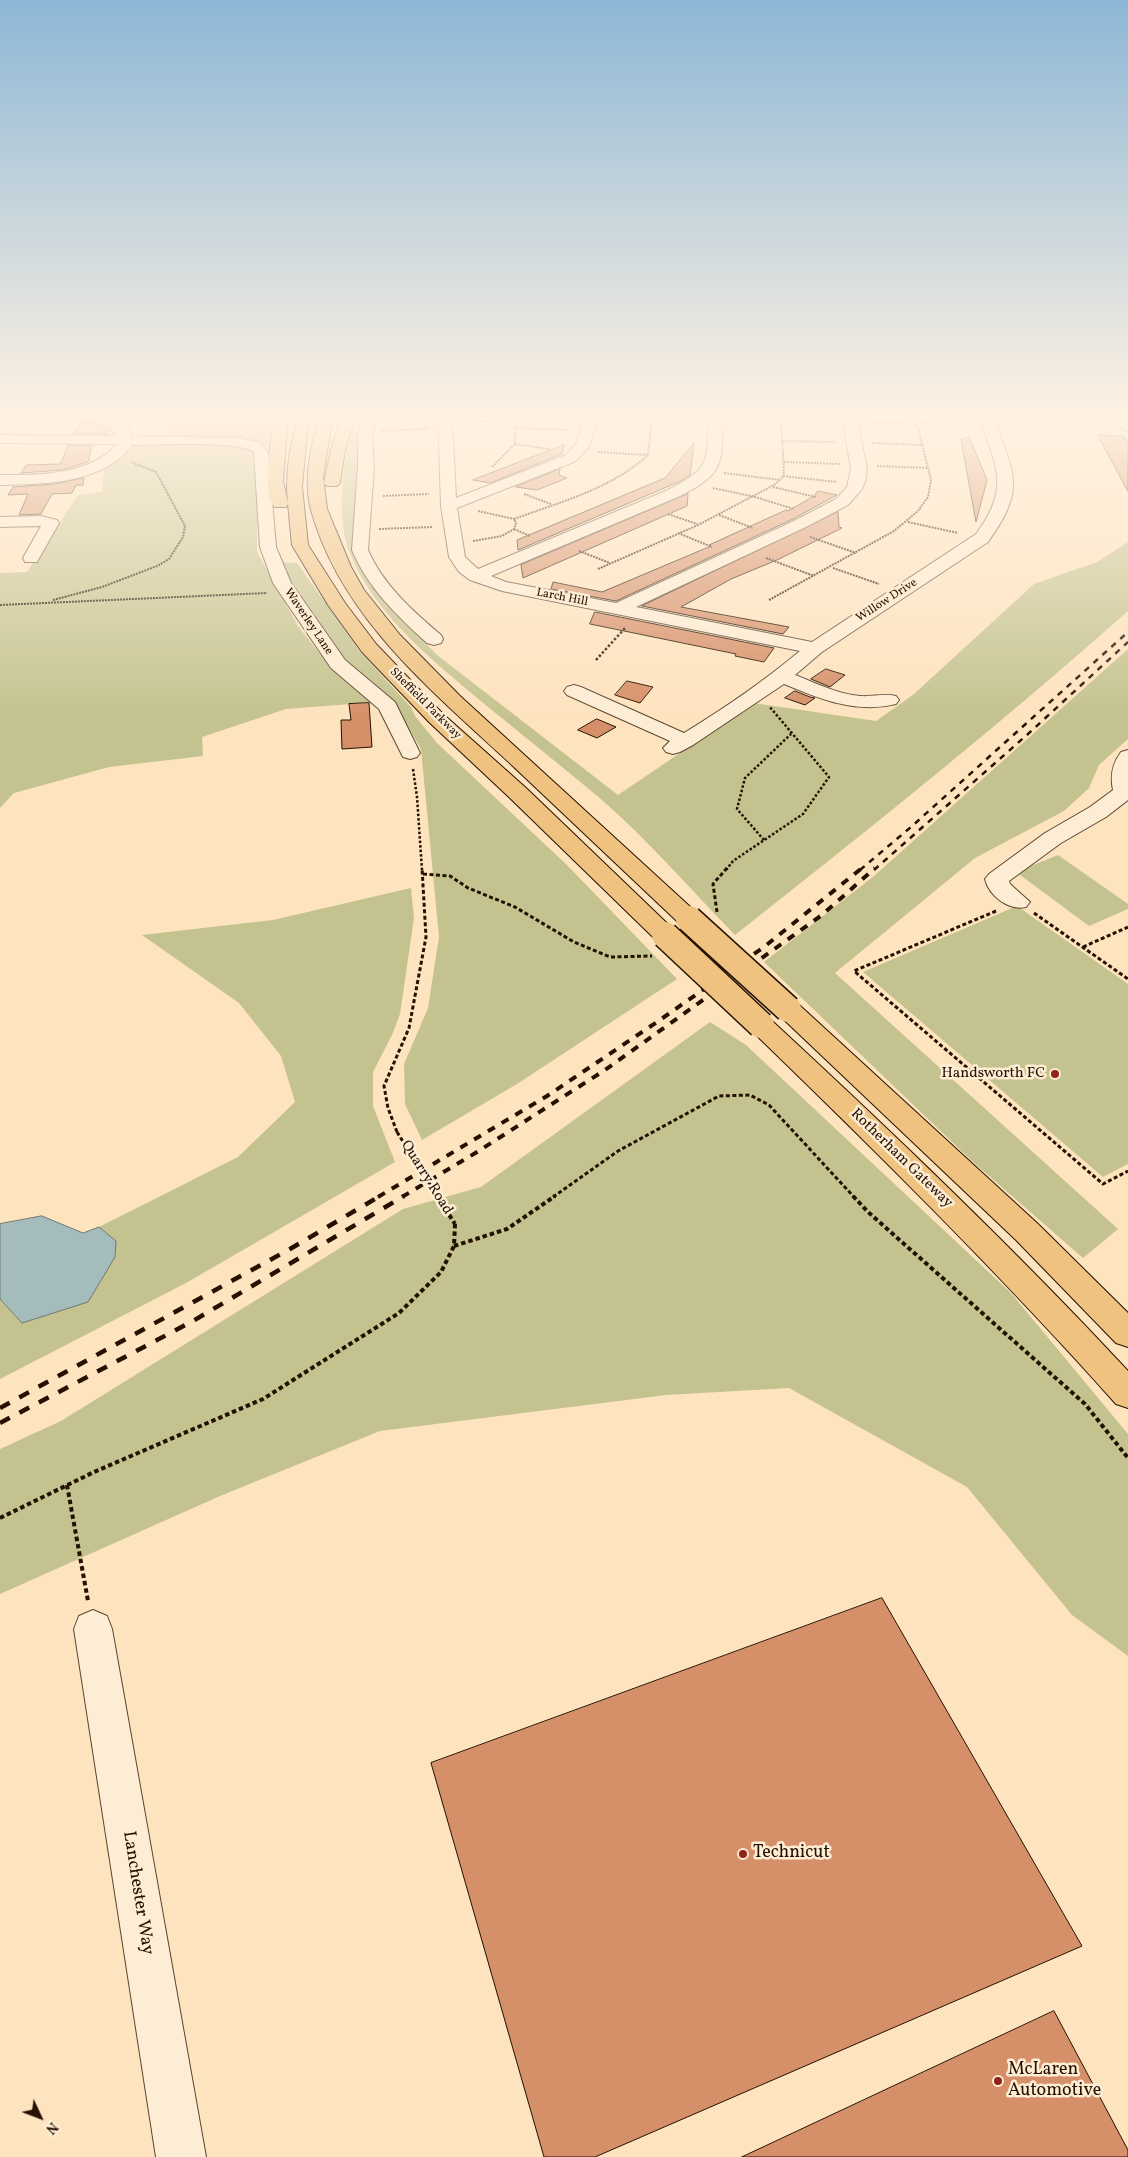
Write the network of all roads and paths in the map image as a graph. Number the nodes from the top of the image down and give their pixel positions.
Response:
1 (46, 517) edge
2 (52, 517) edge
3 (180, 517) edge
4 (266, 517) edge
5 (284, 517) edge
6 (297, 517) edge
7 (322, 517) edge
8 (331, 517) edge
9 (361, 517) edge
10 (451, 517) edge
11 (522, 517) edge
12 (617, 517) edge
13 (676, 517) edge
14 (713, 517) edge
15 (727, 517) edge
16 (816, 517) edge
17 (912, 517) edge
18 (997, 517) edge
19 (0, 522) edge
20 (907, 522) junction
21 (698, 524) junction
22 (361, 530) junction
23 (678, 533) junction
24 (782, 533) junction
25 (453, 534) junction
26 (982, 538) junction
27 (332, 542) junction
28 (556, 542) junction
29 (300, 545) junction
30 (739, 552) junction
31 (856, 553) junction
32 (31, 558) dead end
33 (611, 564) junction
34 (833, 568) junction
35 (598, 569) dead end
36 (476, 576) junction
37 (815, 576) junction
38 (902, 591) junction
39 (287, 593) junction
40 (769, 600) dead end
41 (47, 602) junction
42 (0, 605) edge
43 (618, 609) junction
44 (638, 613) junction
45 (434, 639) dead end
46 (815, 648) junction
47 (596, 660) dead end
48 (782, 676) junction
49 (574, 691) dead end
50 (889, 700) dead end
51 (765, 702) dead end
52 (791, 734) junction
53 (410, 753) joint
54 (1128, 756) edge
55 (764, 840) junction
56 (423, 874) junction
57 (1018, 902) junction
58 (699, 918) junction
59 (1128, 927) edge
60 (665, 935) joint
61 (1082, 947) junction
62 (652, 956) dead end
63 (1128, 979) edge
64 (1128, 1171) edge
65 (454, 1246) junction
66 (1128, 1334) edge
67 (1128, 1394) edge
68 (1128, 1458) edge
69 (68, 1485) junction
70 (0, 1518) edge
71 (93, 1629) joint
72 (181, 2157) edge

1 - 19 street
2 - 32 street
3 - 41 path
4 - 39 street, Waverley Lane
5 - 29 highway
6 - 29 highway, Sheffield Parkway
7 - 27 highway, Sheffield Parkway
8 - 27 highway
9 - 22 street
10 - 25 street, Larch Hill
11 - 25 path
12 - 28 street
13 - 21 path
14 - 21 path
15 - 24 path
16 - 24 street
17 - 20 path
18 - 26 street, Willow Drive
20 - 26 path
20 - 31 path
21 - 23 path
22 - 25 path
22 - 45 street
23 - 30 path
23 - 33 path
24 - 30 street
24 - 31 path
25 - 36 street, Larch Hill
26 - 38 street, Willow Drive
27 - 58 highway, Sheffield Parkway
28 - 33 path
28 - 36 street
29 - 60 highway, Sheffield Parkway
30 - 37 path
30 - 43 street
31 - 34 path
33 - 35 path
34 - 37 path
34 - 38 path
36 - 43 street, Larch Hill
37 - 40 path
38 - 46 street, Willow Drive
39 - 41 path
39 - 53 street, Waverley Lane
41 - 42 path
43 - 44 street, Larch Hill
44 - 46 street, Larch Hill
44 - 47 path
46 - 48 street, Willow Drive
48 - 49 street, Willow Drive
48 - 50 street
51 - 52 path
52 - 55 path
52 - 55 path
53 - 56 path, Quarry Road
54 - 57 street
55 - 58 path
56 - 62 path
56 - 65 path, Quarry Road, bridge
57 - 61 path
57 - 64 path
58 - 66 highway, bridge
59 - 61 path
60 - 67 highway, Rotherham Gateway, bridge
61 - 63 path
65 - 68 path
65 - 69 path
69 - 70 path
69 - 71 path
71 - 72 street, Lanchester Way

